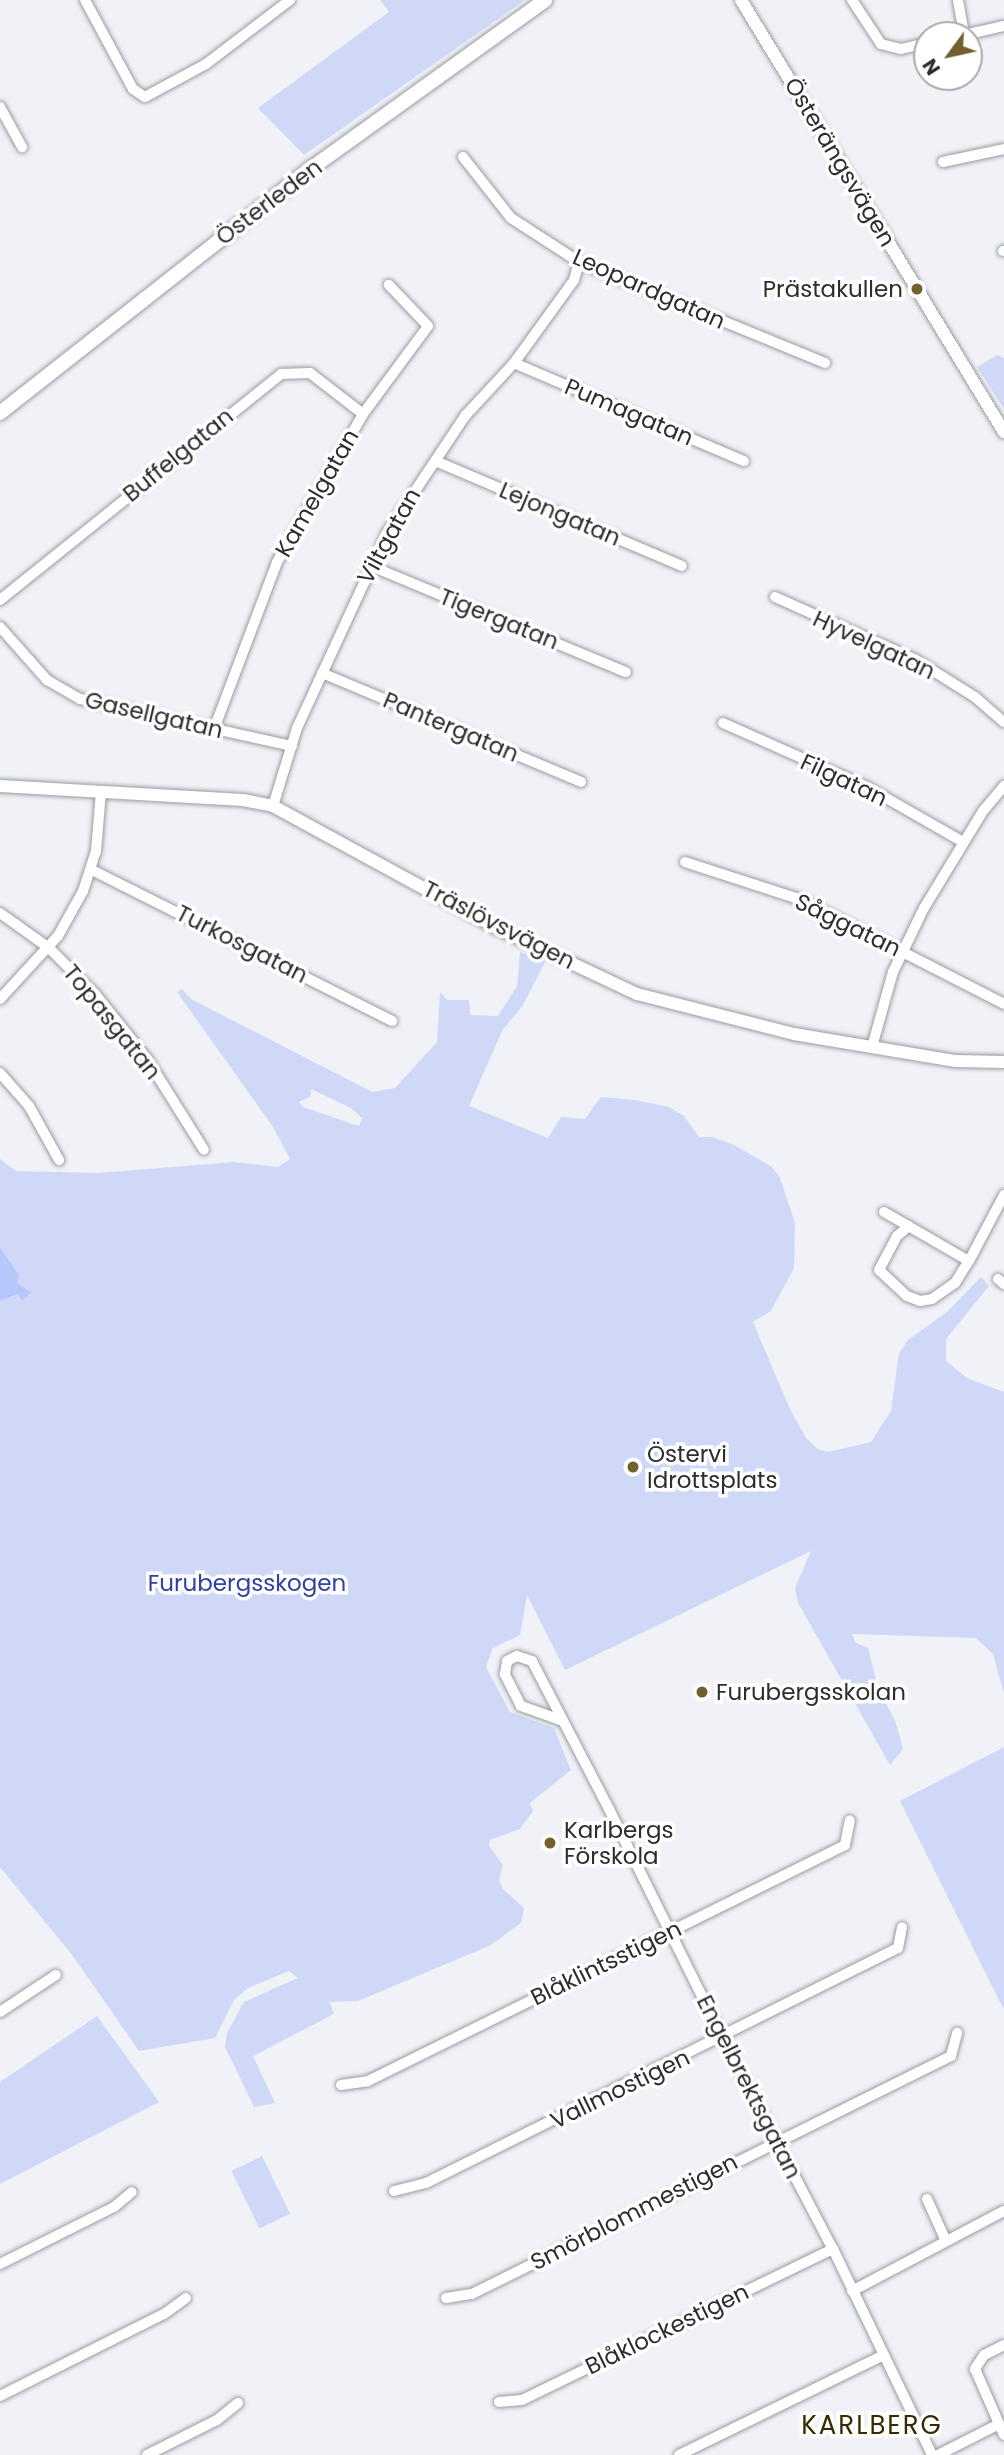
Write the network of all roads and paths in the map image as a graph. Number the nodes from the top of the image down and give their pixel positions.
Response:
1 (85, 0) edge
2 (290, 0) edge
3 (545, 0) edge
4 (741, 0) edge
5 (748, 0) edge
6 (852, 0) edge
7 (958, 0) edge
8 (962, 21) edge
9 (1004, 26) edge
10 (983, 31) edge
11 (913, 46) edge
12 (0, 107) edge
13 (22, 147) dead end
14 (1004, 149) edge
15 (463, 157) dead end
16 (943, 162) dead end
17 (579, 262) junction
18 (389, 285) dead end
19 (514, 363) junction
20 (825, 363) dead end
21 (0, 413) edge
22 (363, 414) junction
23 (1004, 418) edge
24 (1004, 432) edge
25 (744, 461) dead end
26 (438, 462) junction
27 (371, 566) junction
28 (682, 566) dead end
29 (775, 597) dead end
30 (0, 600) edge
31 (0, 627) edge
32 (626, 672) dead end
33 (322, 673) junction
34 (1004, 722) edge
35 (723, 723) dead end
36 (214, 729) junction
37 (292, 746) junction
38 (581, 782) dead end
39 (0, 786) edge
40 (1004, 786) edge
41 (100, 792) junction
42 (273, 806) junction
43 (963, 842) junction
44 (685, 862) dead end
45 (92, 870) junction
46 (0, 913) edge
47 (49, 947) junction
48 (902, 951) junction
49 (0, 999) edge
50 (1004, 1003) edge
51 (392, 1021) dead end
52 (872, 1047) junction
53 (1004, 1062) edge
54 (0, 1073) edge
55 (204, 1150) dead end
56 (59, 1160) dead end
57 (1004, 1195) edge
58 (884, 1212) dead end
59 (909, 1226) junction
60 (969, 1261) junction
61 (563, 1721) junction
62 (850, 1820) dead end
63 (902, 1927) dead end
64 (671, 1931) junction
65 (56, 1975) dead end
66 (0, 2012) edge
67 (957, 2033) dead end
68 (723, 2039) junction
69 (341, 2085) dead end
70 (776, 2141) junction
71 (394, 2190) dead end
72 (132, 2192) dead end
73 (927, 2199) dead end
74 (1004, 2211) edge
75 (946, 2241) junction
76 (833, 2249) junction
77 (0, 2264) edge
78 (852, 2291) junction
79 (186, 2298) dead end
80 (446, 2298) dead end
81 (1004, 2345) edge
82 (884, 2356) junction
83 (0, 2396) edge
84 (499, 2402) dead end
85 (238, 2403) dead end
86 (999, 2424) junction
87 (1004, 2435) edge
88 (147, 2455) edge
89 (679, 2455) edge
90 (932, 2455) edge
91 (938, 2455) edge

1 - 2 street
3 - 21 main road, Österleden
4 - 24 street, Österängsvägen
5 - 23 street, Österängsvägen
6 - 11 street
7 - 8 street
9 - 10 street
12 - 13 street
14 - 16 street
15 - 17 street, Leopardgatan
17 - 19 street, Viltgatan
17 - 20 street, Leopardgatan
18 - 22 street, Kamelgatan
19 - 25 street, Pumagatan
19 - 26 street, Viltgatan
22 - 30 street, Buffelgatan
22 - 36 street, Kamelgatan
26 - 27 street, Viltgatan
26 - 28 street, Lejongatan
27 - 32 street, Tigergatan
27 - 33 street, Viltgatan
29 - 34 street, Hyvelgatan
31 - 36 street, Gasellgatan
33 - 37 street, Viltgatan
33 - 38 street, Pantergatan
35 - 43 street, Filgatan
36 - 37 street, Gasellgatan
37 - 42 street, Viltgatan
39 - 41 street, Träslövsvägen
40 - 43 street
41 - 42 street, Träslövsvägen
41 - 45 street
42 - 52 street, Träslövsvägen
43 - 48 street
44 - 48 street, Såggatan
45 - 47 street
45 - 51 street, Turkosgatan
46 - 47 street, Topasgatan
47 - 49 street
47 - 55 street, Topasgatan
48 - 50 street, Såggatan
48 - 52 street
52 - 53 street, Träslövsvägen
54 - 56 street
57 - 60 street
58 - 59 street
59 - 60 street
59 - 60 street
61 - 61 street, Engelbrektsgatan
61 - 64 street, Engelbrektsgatan
62 - 64 street, Blåklintsstigen
63 - 68 street, Vallmostigen
64 - 68 street, Engelbrektsgatan
64 - 69 street, Blåklintsstigen
65 - 66 street
67 - 70 street, Smörblommestigen
68 - 70 street, Engelbrektsgatan
68 - 71 street, Vallmostigen
70 - 76 street, Engelbrektsgatan
70 - 80 street, Smörblommestigen
72 - 77 street
73 - 75 street
74 - 75 street
75 - 78 street
76 - 78 street, Engelbrektsgatan
76 - 84 street, Blåklockestigen
78 - 82 street, Engelbrektsgatan
79 - 83 street
81 - 86 street
82 - 89 street
82 - 90 street, Engelbrektsgatan
85 - 88 street
86 - 87 street
86 - 91 street

